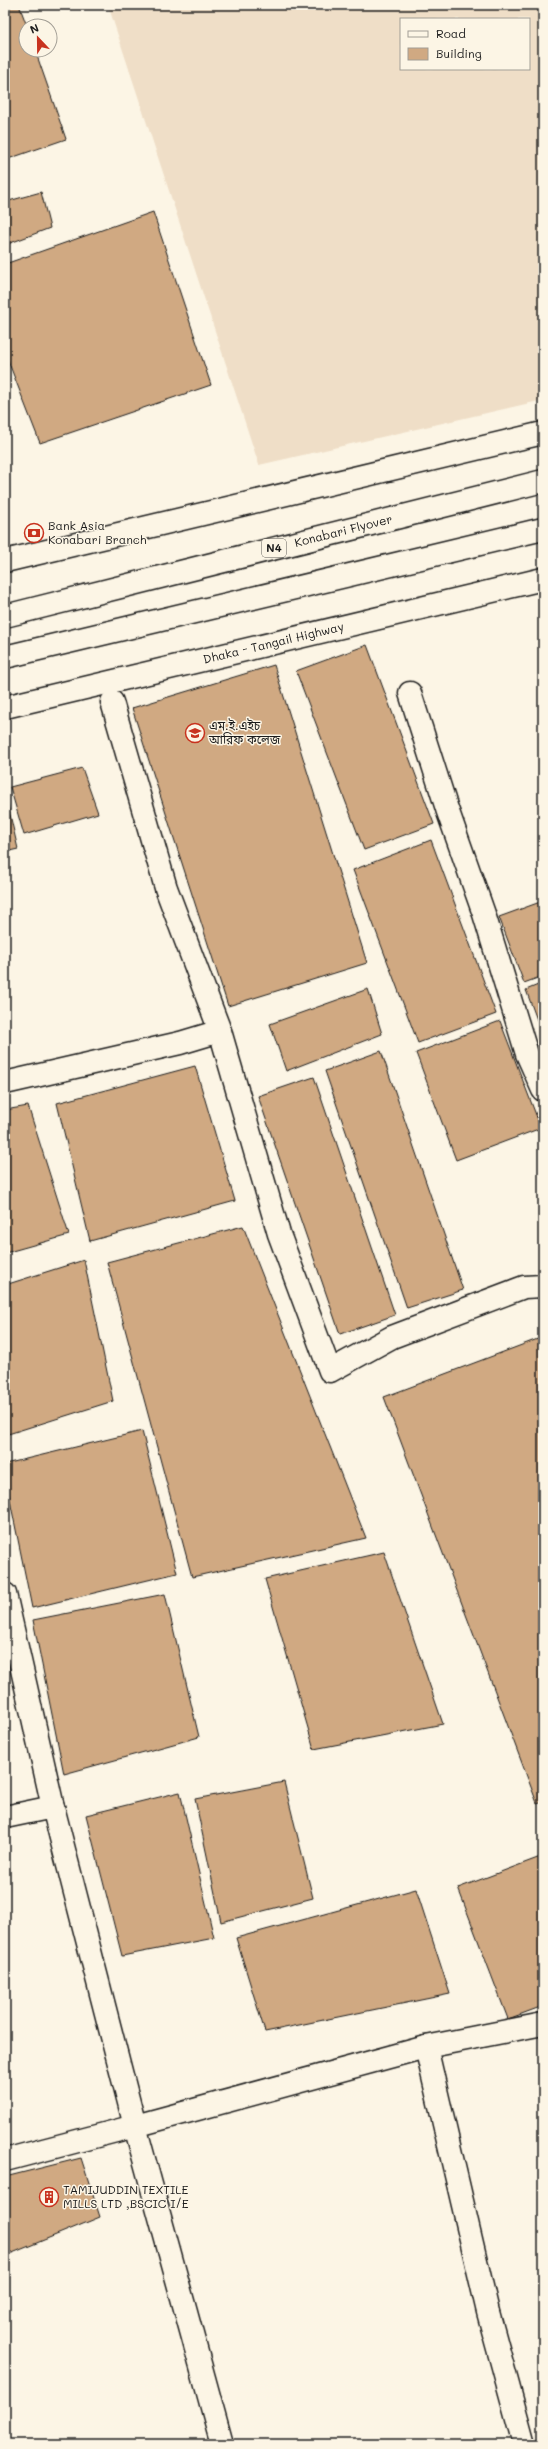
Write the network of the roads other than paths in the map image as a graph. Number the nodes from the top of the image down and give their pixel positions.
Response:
1 (543, 433) edge
2 (543, 481) edge
3 (543, 529) edge
4 (5, 561) edge
5 (543, 580) edge
6 (5, 616) edge
7 (5, 657) edge
8 (410, 693) dead end
9 (112, 702) dead end
10 (5, 707) edge
11 (220, 1031) junction
12 (5, 1083) edge
13 (543, 1090) edge
14 (543, 1286) edge
15 (5, 1594) edge
16 (53, 1807) junction
17 (5, 1817) edge
18 (543, 2024) edge
19 (426, 2047) junction
20 (134, 2126) junction
21 (5, 2160) edge
22 (222, 2444) edge
23 (524, 2444) edge

1 - 4 main road
2 - 6 main road, Konabari Flyover / N4
3 - 7 main road
5 - 10 main road, Dhaka - Tangail Highway
8 - 13 main road
9 - 11 main road
11 - 12 main road
11 - 14 main road
15 - 16 main road
16 - 17 main road
16 - 20 main road
18 - 19 main road
19 - 20 main road
19 - 23 main road
20 - 21 main road
20 - 22 main road

